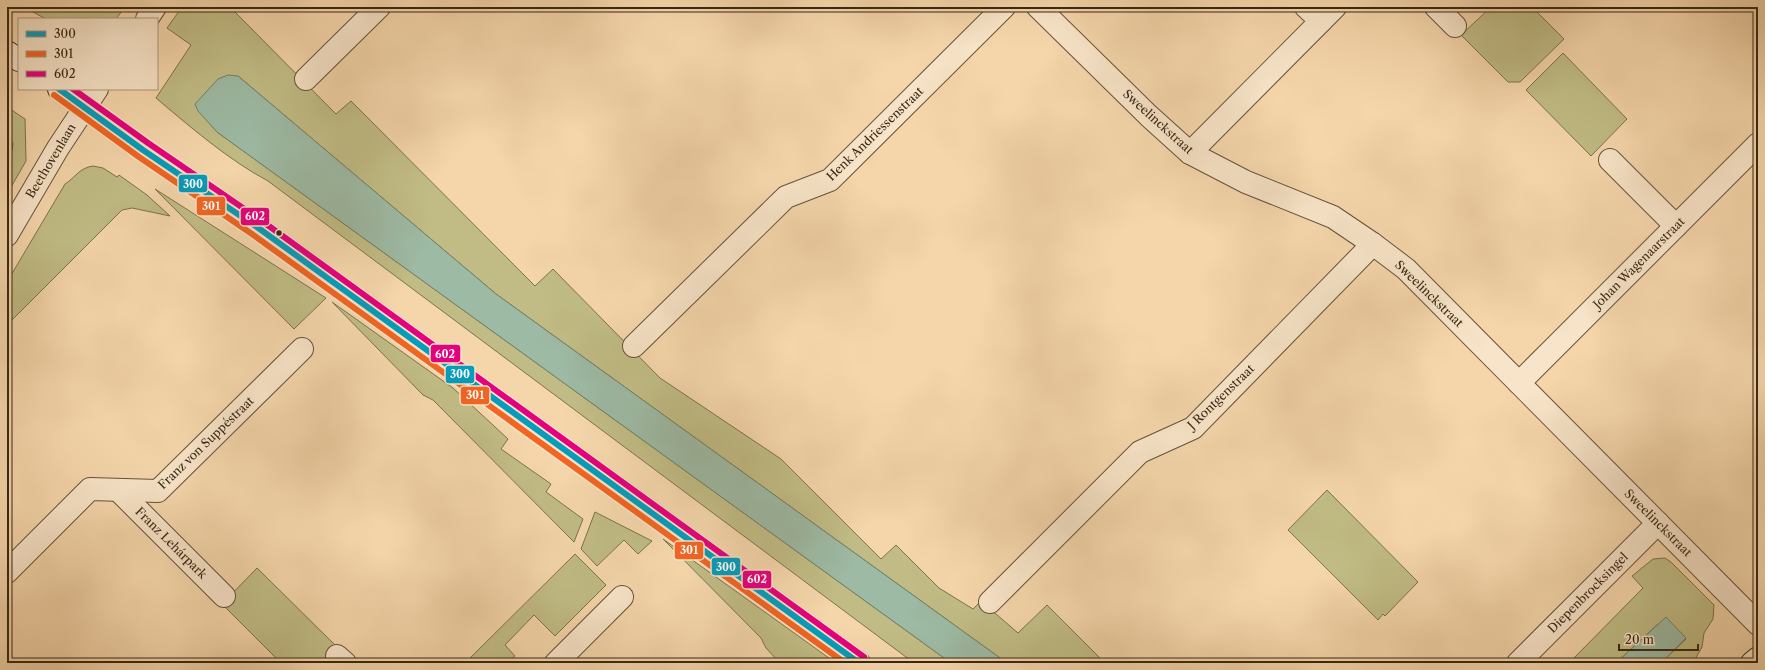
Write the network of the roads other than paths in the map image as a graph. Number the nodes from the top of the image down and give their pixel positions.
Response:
1 (155, 7) edge
2 (379, 7) edge
3 (1004, 7) edge
4 (1038, 7) edge
5 (1436, 7) edge
6 (1321, 12) edge
7 (148, 18) edge
8 (1455, 26) dead end
9 (7, 52) edge
10 (18, 59) edge
11 (306, 79) dead end
12 (60, 90) edge
13 (96, 90) edge
14 (85, 108) junction
15 (1758, 144) edge
16 (1190, 153) junction
17 (1610, 160) dead end
18 (1676, 226) junction
19 (7, 235) edge
20 (1373, 244) junction
21 (634, 346) dead end
22 (302, 349) dead end
23 (1519, 383) junction
24 (118, 490) junction
25 (1658, 523) junction
26 (7, 572) edge
27 (224, 596) dead end
28 (622, 597) dead end
29 (990, 602) dead end
30 (1758, 624) edge
31 (1758, 658) edge
32 (556, 663) edge
33 (859, 663) edge
34 (1518, 663) edge
35 (1752, 663) edge

1 - 7 street
2 - 11 street
3 - 21 street, Henk Andriessenstraat
4 - 16 street, Sweelinckstraat
5 - 8 street
6 - 16 street
9 - 10 street
12 - 14 street
13 - 14 street, Beethovenlaan
14 - 19 street, Beethovenlaan
14 - 33 street
15 - 18 street, Johan Wagenaarstraat
16 - 20 street, Sweelinckstraat
17 - 18 street
18 - 23 street, Johan Wagenaarstraat
20 - 23 street, Sweelinckstraat
20 - 29 street, J Rontgenstraat
22 - 24 street, Franz von Suppéstraat
23 - 25 street, Sweelinckstraat
24 - 26 street, Franz von Suppéstraat
24 - 27 street, Franz Lehárpark
25 - 30 street, Sweelinckstraat
25 - 34 street, Diepenbrocksingel
28 - 32 street
31 - 35 street

